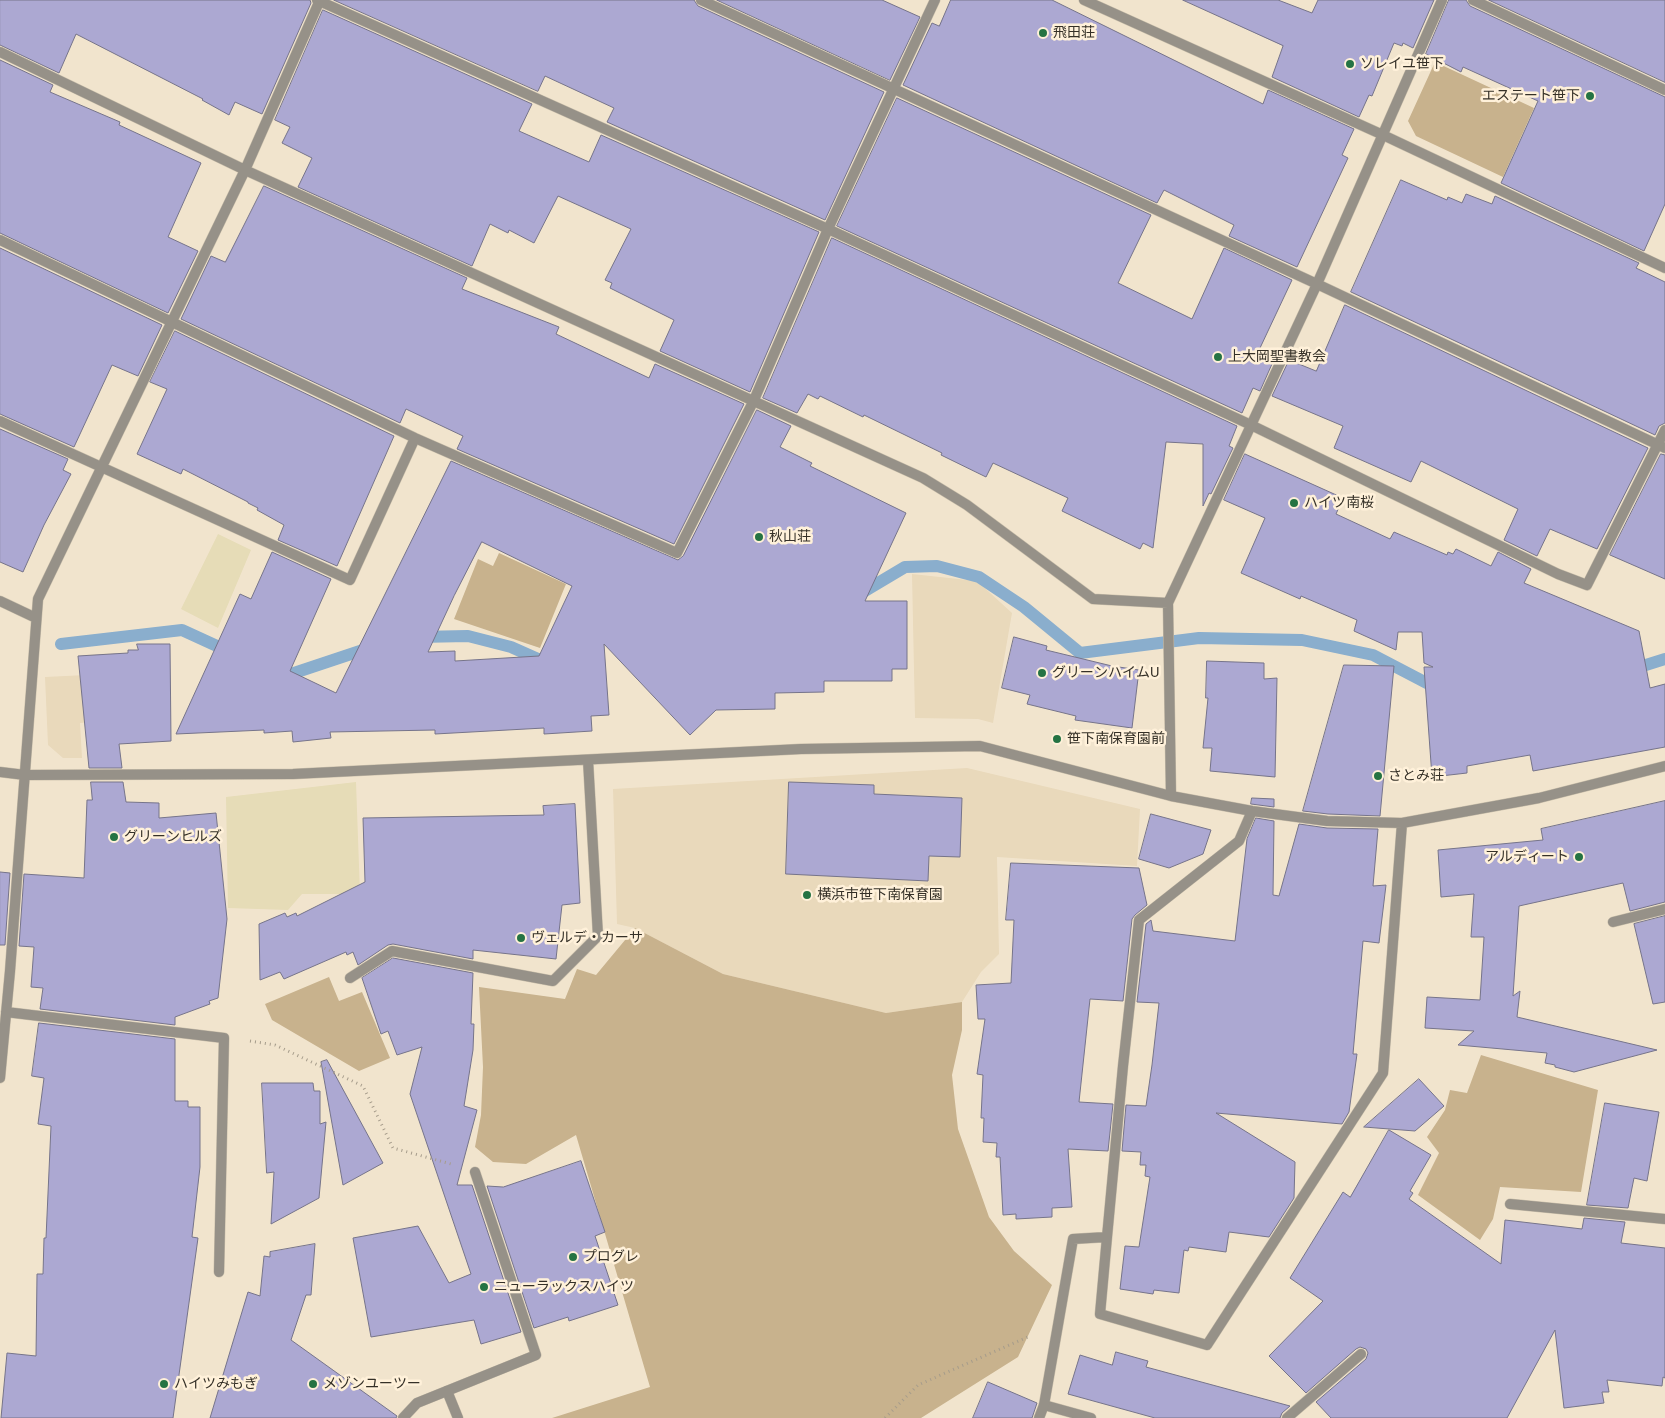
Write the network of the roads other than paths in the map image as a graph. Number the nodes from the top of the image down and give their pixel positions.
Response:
1 (319, 0) edge
2 (701, 0) edge
3 (935, 0) edge
4 (1084, 0) edge
5 (1442, 0) edge
6 (1473, 0) edge
7 (0, 52) edge
8 (894, 89) junction
9 (1665, 90) edge
10 (1383, 135) junction
11 (245, 170) junction
12 (828, 229) junction
13 (0, 240) edge
14 (1665, 268) edge
15 (1317, 284) junction
16 (173, 322) junction
17 (754, 400) junction
18 (0, 421) edge
19 (1251, 425) junction
20 (1665, 430) edge
21 (415, 438) junction
22 (1662, 447) edge
23 (101, 468) junction
24 (0, 601) edge
25 (1168, 603) junction
26 (36, 618) junction
27 (588, 760) junction
28 (1665, 766) edge
29 (0, 772) edge
30 (25, 775) junction
31 (1171, 796) junction
32 (1252, 812) junction
33 (1402, 824) junction
34 (1665, 909) edge
35 (1613, 922) dead end
36 (5, 970) edge
37 (350, 978) dead end
38 (6, 1012) junction
39 (0, 1078) edge
40 (475, 1172) road end
41 (1510, 1204) dead end
42 (1665, 1219) edge
43 (1107, 1237) junction
44 (219, 1272) dead end
45 (1362, 1354) dead end
46 (448, 1391) junction
47 (1044, 1405) junction
48 (403, 1418) edge
49 (458, 1418) edge
50 (1039, 1418) edge
51 (1091, 1418) edge
52 (1287, 1418) edge

1 - 11 street
1 - 12 street
2 - 8 street
3 - 8 street
4 - 10 street
5 - 10 street
6 - 9 street
7 - 11 street
8 - 12 street
8 - 15 street
10 - 14 street
10 - 15 street
11 - 16 street
11 - 17 street
12 - 17 street
12 - 19 street
13 - 16 street
15 - 19 street
15 - 22 street
16 - 21 street
16 - 23 street
17 - 21 street
17 - 25 street
18 - 23 street
19 - 22 street
19 - 25 street
20 - 22 street
21 - 23 street
23 - 26 street
24 - 26 street
25 - 31 street
26 - 30 street
27 - 30 street
27 - 31 street
27 - 37 street
28 - 33 street
29 - 30 street
30 - 36 street
31 - 32 street
32 - 33 street
32 - 43 street
33 - 43 street
34 - 35 street
36 - 38 street
38 - 39 street
38 - 44 street
40 - 46 street
41 - 42 street
43 - 47 street
45 - 52 street
46 - 48 street
46 - 49 street
47 - 50 street
47 - 51 street

